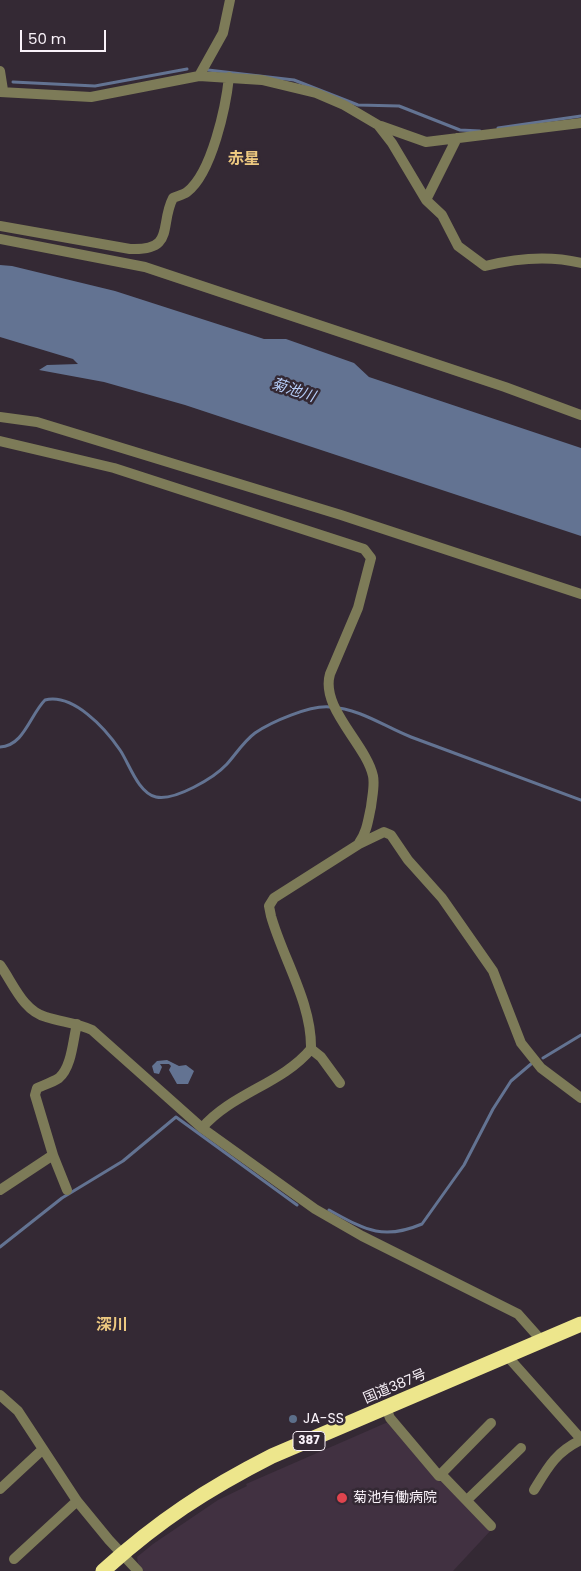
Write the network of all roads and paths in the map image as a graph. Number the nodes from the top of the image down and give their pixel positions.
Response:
1 (230, 0) edge
2 (0, 71) edge
3 (199, 76) junction
4 (229, 77) junction
5 (2, 91) edge
6 (581, 123) edge
7 (378, 125) junction
8 (457, 138) junction
9 (426, 200) junction
10 (0, 226) edge
11 (0, 239) edge
12 (581, 263) edge
13 (581, 415) edge
14 (0, 417) edge
15 (0, 441) edge
16 (581, 594) edge
17 (359, 844) junction
18 (0, 965) edge
19 (77, 1024) junction
20 (311, 1049) junction
21 (340, 1083) dead end
22 (581, 1098) edge
23 (202, 1128) junction
24 (53, 1155) junction
25 (0, 1190) edge
26 (67, 1190) dead end
27 (581, 1324) edge
28 (542, 1341) junction
29 (508, 1357) junction
30 (0, 1395) edge
31 (386, 1408) junction
32 (491, 1424) dead end
33 (581, 1440) edge
34 (521, 1448) dead end
35 (42, 1450) junction
36 (441, 1474) junction
37 (0, 1488) edge
38 (534, 1490) dead end
39 (467, 1500) junction
40 (77, 1501) junction
41 (491, 1526) dead end
42 (122, 1554) junction
43 (14, 1559) dead end
44 (102, 1571) edge
45 (138, 1571) edge

1 - 3 street
2 - 5 street
3 - 4 street
3 - 5 street
4 - 7 street
4 - 10 street
6 - 8 street
7 - 8 street
7 - 9 street
8 - 9 street
9 - 12 street
11 - 13 street
14 - 16 street
15 - 17 street
17 - 20 street
17 - 22 street
18 - 19 street
19 - 23 street
19 - 24 street
20 - 21 street
20 - 23 street
23 - 28 street
24 - 25 street
24 - 26 street
27 - 28 highway, 国道387号 / 387
28 - 29 highway, 国道387号 / 387
29 - 31 highway, 国道387号 / 387
29 - 33 street
30 - 35 street
31 - 36 street
31 - 42 highway, 国道387号 / 387
32 - 36 street
33 - 38 street
34 - 39 street
35 - 37 street
35 - 40 street
36 - 39 street
39 - 41 street
40 - 42 street
40 - 43 street
42 - 44 highway, 国道387号 / 387
42 - 45 street

